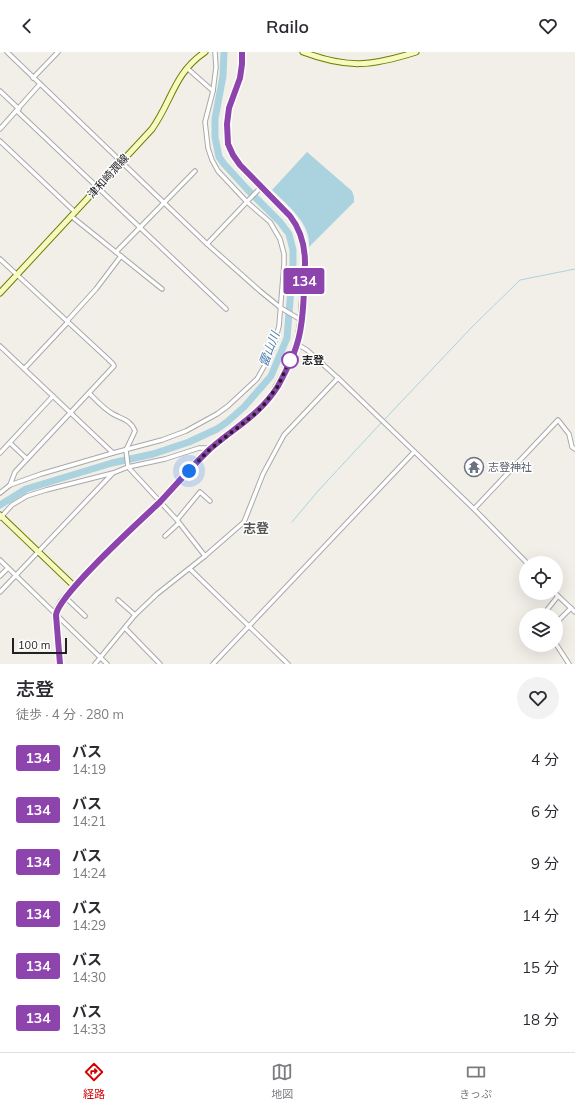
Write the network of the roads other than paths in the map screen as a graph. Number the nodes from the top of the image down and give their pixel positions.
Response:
1 (7, 52) edge
2 (58, 52) edge
3 (205, 52) edge
4 (215, 52) edge
5 (242, 52) edge
6 (303, 52) edge
7 (416, 52) edge
8 (187, 68) junction
9 (33, 78) junction
10 (40, 84) junction
11 (0, 90) edge
12 (213, 91) junction
13 (18, 110) junction
14 (0, 129) edge
15 (0, 141) edge
16 (121, 161) junction
17 (195, 170) dead end
18 (262, 186) junction
19 (98, 187) junction
20 (247, 202) junction
21 (164, 203) junction
22 (75, 212) junction
23 (71, 216) junction
24 (141, 227) junction
25 (207, 244) junction
26 (116, 252) junction
27 (121, 256) junction
28 (0, 259) edge
29 (17, 275) junction
30 (162, 289) dead end
31 (0, 293) edge
32 (281, 308) junction
33 (226, 309) dead end
34 (301, 320) junction
35 (67, 322) junction
36 (297, 344) junction
37 (0, 346) edge
38 (24, 369) junction
39 (338, 378) junction
40 (89, 393) junction
41 (52, 396) junction
42 (70, 413) junction
43 (10, 443) junction
44 (575, 448) edge
45 (209, 450) junction
46 (126, 451) junction
47 (414, 452) junction
48 (0, 453) edge
49 (113, 453) junction
50 (27, 459) junction
51 (128, 466) junction
52 (113, 473) junction
53 (10, 485) junction
54 (0, 493) edge
55 (210, 501) dead end
56 (159, 502) junction
57 (474, 509) junction
58 (0, 516) edge
59 (178, 522) junction
60 (165, 536) dead end
61 (38, 551) junction
62 (205, 556) junction
63 (520, 556) edge
64 (0, 560) edge
65 (8, 568) junction
66 (190, 569) junction
67 (16, 575) junction
68 (0, 576) edge
69 (74, 586) junction
70 (0, 592) edge
71 (65, 597) junction
72 (118, 600) dead end
73 (562, 600) edge
74 (571, 608) junction
75 (575, 612) edge
76 (56, 615) junction
77 (135, 615) junction
78 (85, 616) dead end
79 (563, 616) edge
80 (249, 627) junction
81 (125, 628) junction
82 (560, 652) edge
83 (100, 658) junction
84 (157, 660) junction
85 (60, 664) edge
86 (95, 664) edge
87 (107, 664) edge
88 (153, 664) edge
89 (160, 664) edge
90 (213, 664) edge
91 (288, 664) edge
92 (569, 664) edge

1 - 9 street
2 - 9 street
3 - 8 main road, 津和崎潤線
4 - 12 street
5 - 18 main road
6 - 7 main road
8 - 12 street
8 - 16 main road, 津和崎潤線
9 - 10 street
10 - 13 street
10 - 16 street
11 - 13 street
12 - 20 street
13 - 14 street
13 - 19 street
15 - 22 street
16 - 19 main road, 津和崎潤線
16 - 21 street
17 - 21 street
18 - 20 street
18 - 34 main road
19 - 22 main road, 津和崎潤線
19 - 24 street
20 - 25 street
20 - 32 street
21 - 24 street
21 - 25 street
22 - 23 main road, 津和崎潤線
23 - 26 street
23 - 29 main road, 津和崎潤線
24 - 26 street
24 - 33 street
25 - 32 street
26 - 27 street
27 - 30 street
27 - 35 street
28 - 29 street
29 - 31 main road, 津和崎潤線
29 - 35 street
32 - 34 street
32 - 46 street
34 - 36 main road
35 - 38 street
35 - 40 street
36 - 39 street
36 - 45 main road
37 - 38 street
38 - 41 street
39 - 47 street
39 - 62 street
40 - 42 street
40 - 46 street
41 - 42 street
41 - 43 street
42 - 49 street
42 - 50 street
43 - 48 street
43 - 50 street
44 - 57 street
45 - 51 street
45 - 56 main road
46 - 49 street
46 - 51 street
47 - 57 street
47 - 80 street
49 - 53 street
50 - 53 street
51 - 52 street
51 - 56 street
52 - 58 street
52 - 61 street
53 - 54 street
55 - 59 street
56 - 59 street
56 - 69 main road
57 - 63 street
58 - 61 main road
59 - 60 street
59 - 62 street
61 - 67 street
61 - 69 main road
62 - 66 street
64 - 65 street
65 - 67 street
65 - 68 street
66 - 77 street
66 - 80 street
67 - 70 street
67 - 76 street
69 - 71 main road
71 - 76 main road
71 - 78 street
72 - 77 street
73 - 74 street
74 - 75 street
74 - 79 street
76 - 83 street
76 - 85 main road
77 - 81 street
80 - 90 street
80 - 91 street
81 - 83 street
81 - 84 street
82 - 92 street
83 - 86 street
83 - 87 street
84 - 88 street
84 - 89 street

